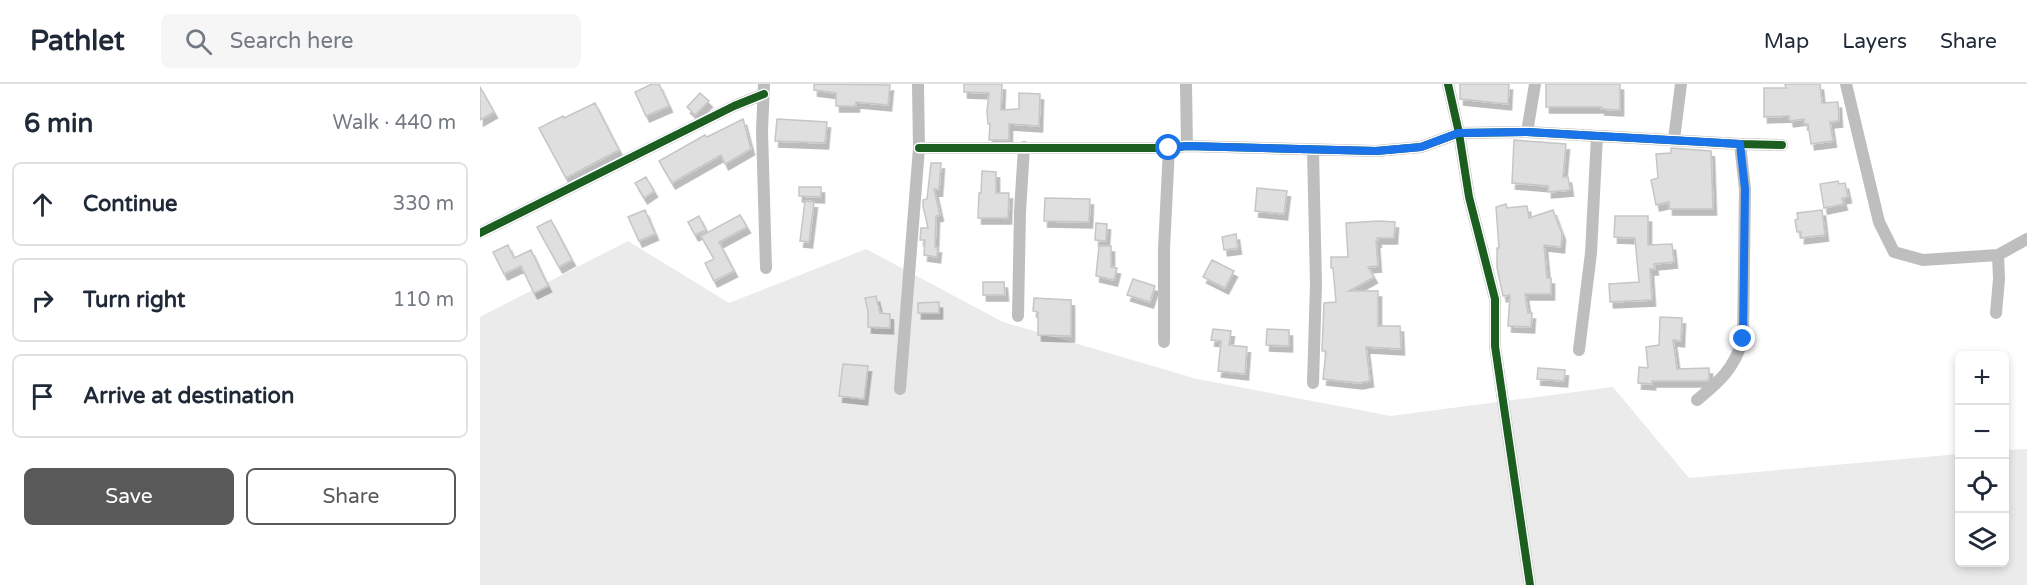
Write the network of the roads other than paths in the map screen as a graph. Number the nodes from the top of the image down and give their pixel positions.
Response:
1 (918, 84) edge
2 (1186, 84) edge
3 (1448, 84) edge
4 (1535, 84) edge
5 (1681, 84) edge
6 (1846, 84) edge
7 (764, 89) edge
8 (1527, 132) junction
9 (1458, 133) junction
10 (1597, 136) junction
11 (1674, 139) junction
12 (1740, 144) junction
13 (1782, 145) dead end
14 (1187, 146) junction
15 (1024, 147) junction
16 (919, 148) junction
17 (1169, 148) junction
18 (1313, 150) junction
19 (480, 233) edge
20 (2027, 239) edge
21 (1998, 255) junction
22 (766, 268) dead end
23 (1996, 313) dead end
24 (1018, 316) dead end
25 (1164, 342) dead end
26 (1579, 350) dead end
27 (1314, 383) dead end
28 (900, 389) dead end
29 (1697, 400) dead end
30 (1530, 585) edge

1 - 16 street
2 - 14 street
3 - 9 street
4 - 8 street
5 - 11 street
6 - 21 street
7 - 19 street
7 - 22 street
8 - 9 street
8 - 10 street
9 - 18 street
9 - 30 street
10 - 11 street
10 - 26 street
11 - 12 street
12 - 13 street
12 - 29 street
14 - 17 street
14 - 18 street
15 - 16 street
15 - 17 street
15 - 24 street
16 - 28 street
17 - 25 street
18 - 27 street
20 - 21 street
21 - 23 street

